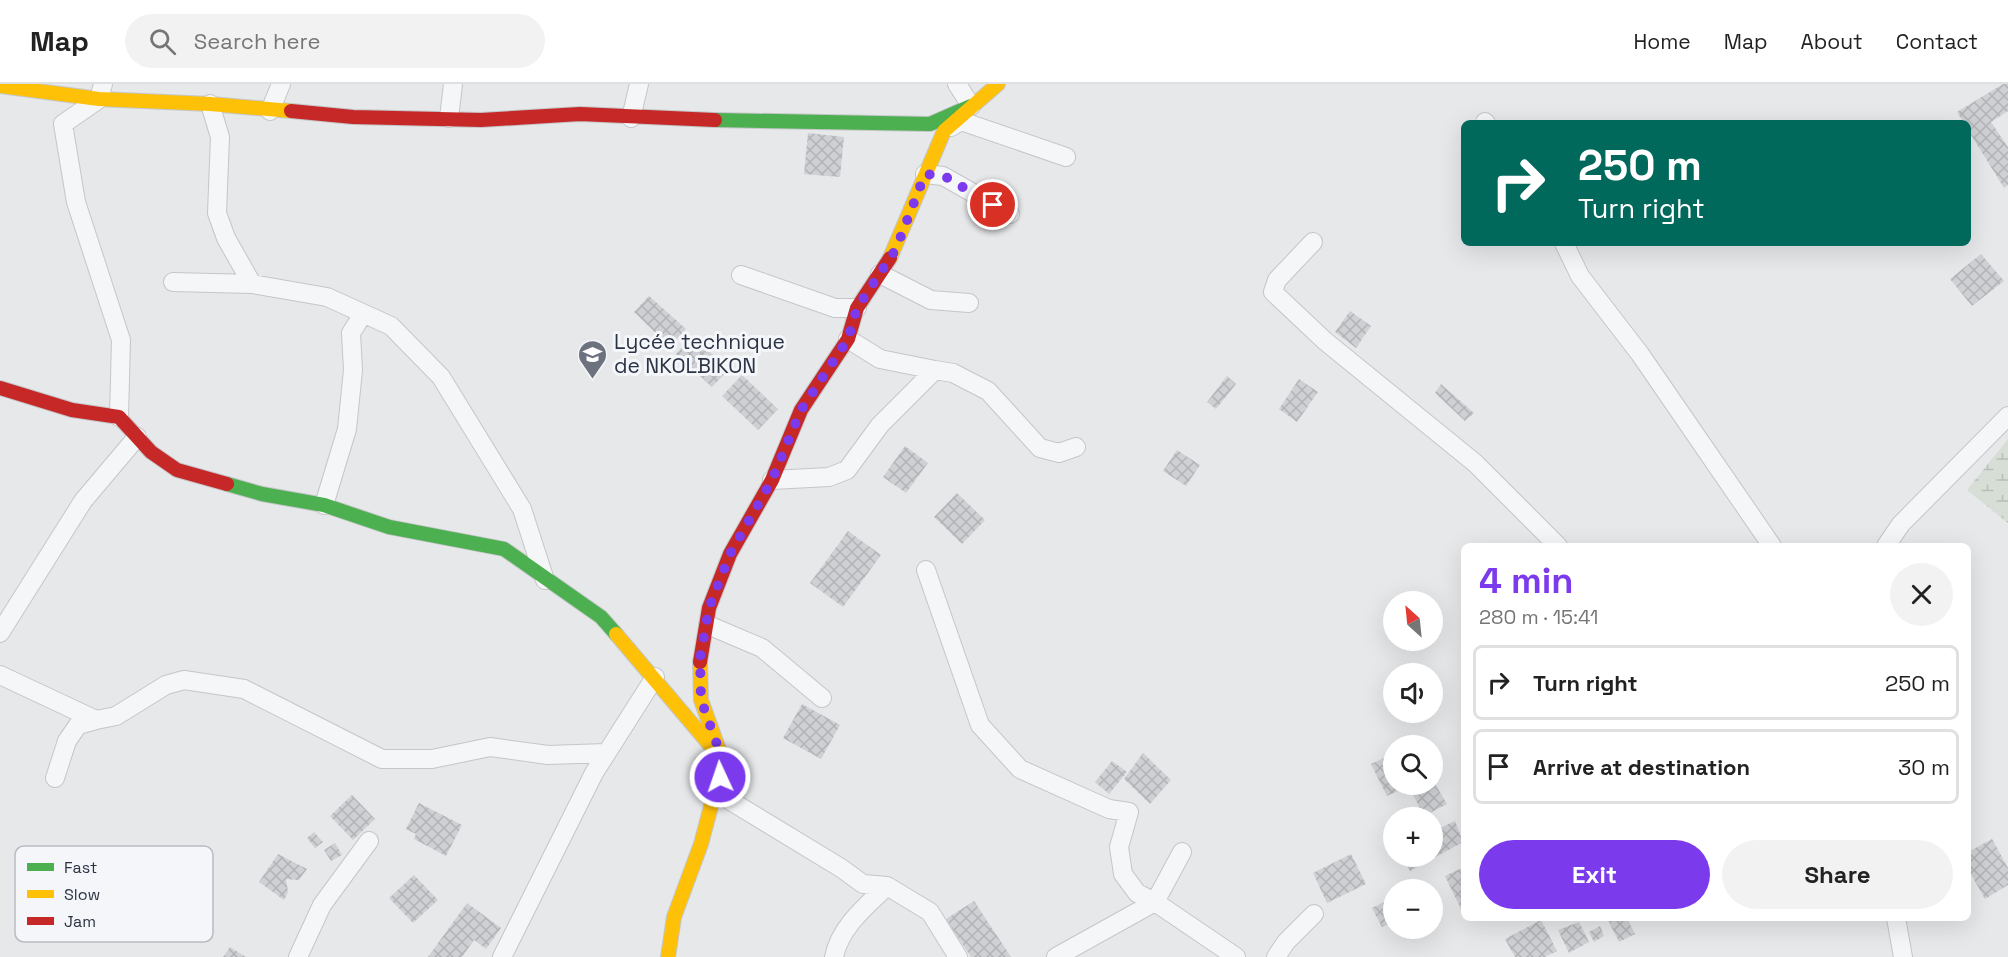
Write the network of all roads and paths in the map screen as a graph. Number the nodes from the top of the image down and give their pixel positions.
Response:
1 (281, 84) edge
2 (453, 84) edge
3 (639, 84) edge
4 (957, 84) edge
5 (998, 84) edge
6 (0, 86) edge
7 (101, 92) edge
8 (210, 104) junction
9 (971, 106) junction
10 (270, 111) junction
11 (449, 118) junction
12 (630, 118) junction
13 (944, 131) junction
14 (1066, 157) dead end
15 (925, 174) junction
16 (1010, 214) dead end
17 (1313, 242) dead end
18 (1565, 246) edge
19 (880, 274) junction
20 (741, 275) dead end
21 (173, 282) dead end
22 (252, 284) junction
23 (969, 303) dead end
24 (857, 308) junction
25 (363, 314) junction
26 (848, 339) junction
27 (935, 370) junction
28 (0, 388) edge
29 (119, 417) junction
30 (2008, 417) edge
31 (137, 437) junction
32 (1076, 447) dead end
33 (772, 480) junction
34 (324, 505) junction
35 (1555, 543) edge
36 (1770, 543) edge
37 (1888, 543) edge
38 (926, 570) dead end
39 (545, 580) junction
40 (708, 625) junction
41 (0, 633) edge
42 (0, 675) edge
43 (655, 676) junction
44 (822, 698) dead end
45 (96, 720) junction
46 (606, 753) junction
47 (723, 761) junction
48 (55, 778) dead end
49 (716, 792) junction
50 (369, 841) dead end
51 (1182, 852) dead end
52 (887, 886) junction
53 (1155, 902) junction
54 (1314, 914) dead end
55 (1897, 921) edge
56 (298, 957) edge
57 (502, 957) edge
58 (668, 957) edge
59 (834, 957) edge
60 (958, 957) edge
61 (1056, 957) edge
62 (1236, 957) edge
63 (1276, 957) edge
64 (1903, 957) edge

1 - 10 street
2 - 11 street
3 - 12 street
4 - 9 street
5 - 9 street
6 - 7 street
7 - 8 street
7 - 29 street
8 - 10 street
8 - 22 street
9 - 12 street
9 - 13 street
10 - 11 street
11 - 12 street
13 - 14 street
13 - 15 street
15 - 16 street
15 - 19 street
17 - 35 street
18 - 36 street
19 - 23 street
19 - 24 street
20 - 24 street
21 - 22 street
22 - 25 street
24 - 26 street
25 - 34 street
25 - 39 street
26 - 27 street
26 - 33 street
27 - 32 street
27 - 33 street
28 - 29 street
29 - 31 street
30 - 37 street
31 - 34 street
31 - 41 street
33 - 40 street
34 - 39 street
38 - 53 street
39 - 43 street
40 - 44 street
40 - 47 street
42 - 45 street
43 - 46 street
43 - 47 street
45 - 46 street
45 - 48 street
46 - 57 street
47 - 49 street
49 - 52 street
49 - 58 street
50 - 56 street
51 - 53 street
52 - 59 street
52 - 60 street
53 - 61 street
53 - 62 street
54 - 63 street
55 - 64 street

